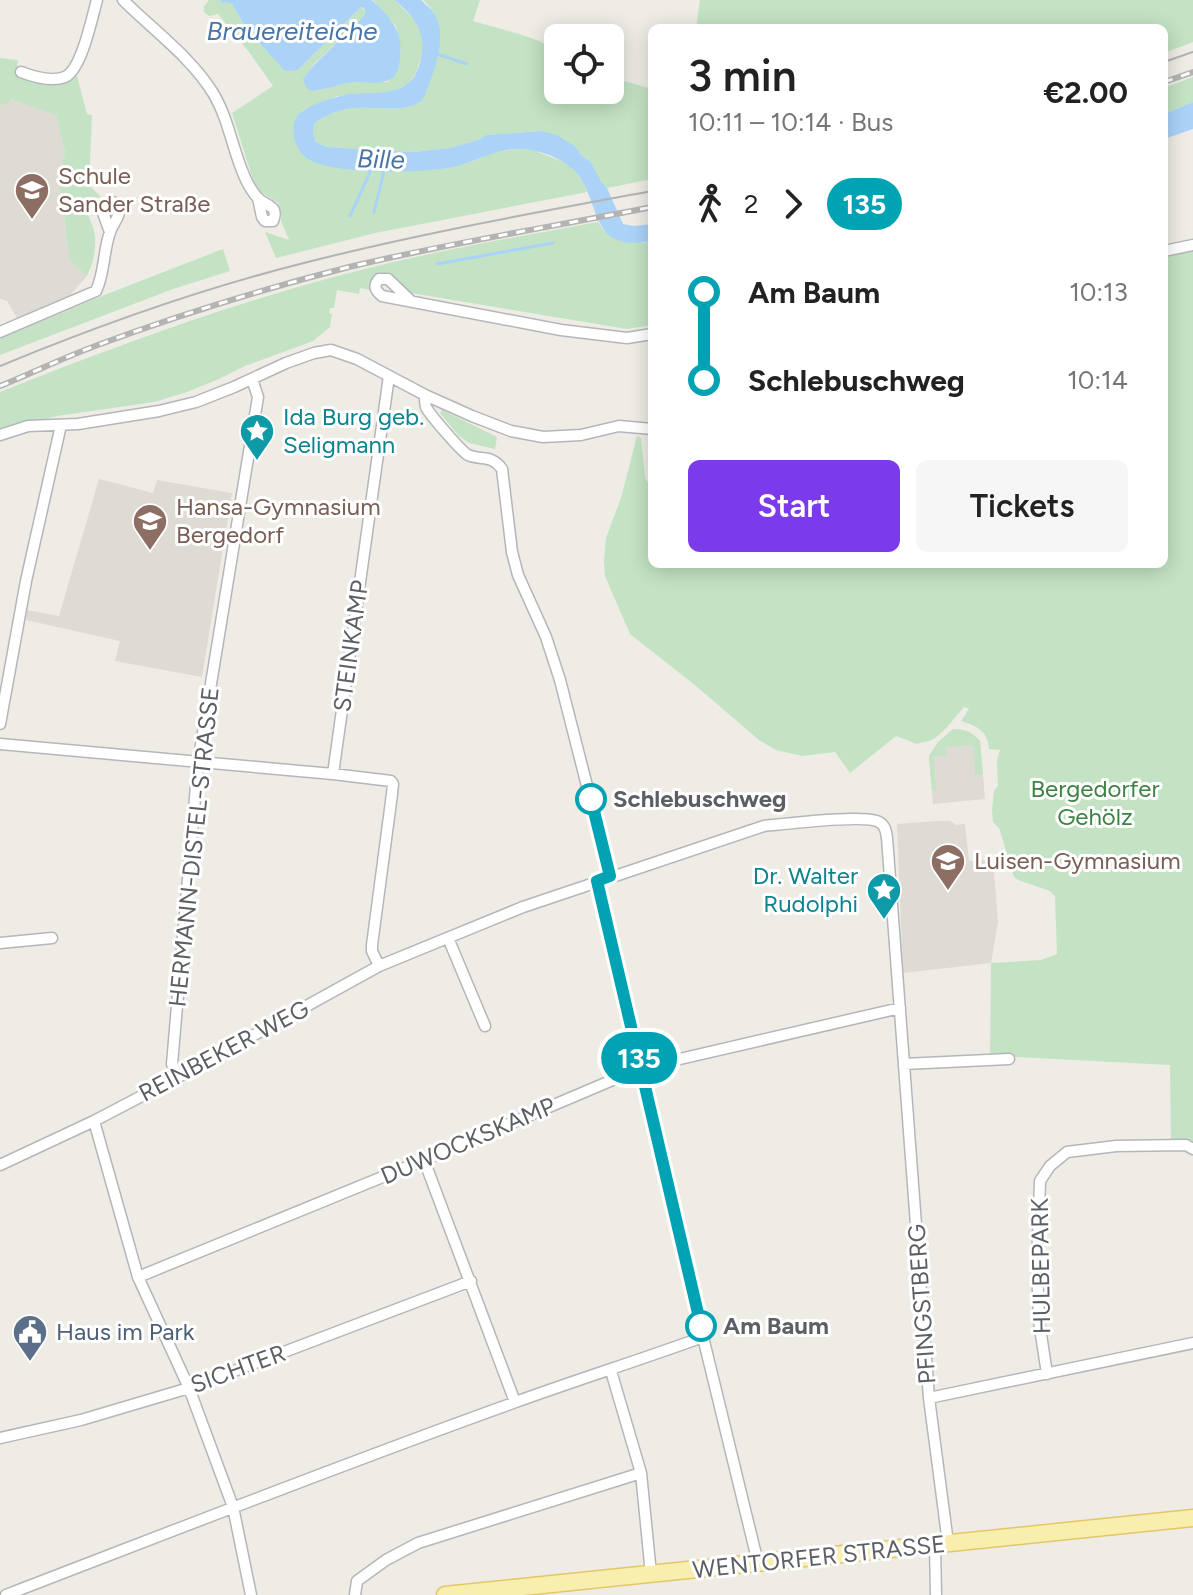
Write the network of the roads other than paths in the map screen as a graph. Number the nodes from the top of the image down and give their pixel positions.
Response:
1 (97, 0) edge
2 (123, 0) edge
3 (21, 72) dead end
4 (258, 198) dead end
5 (110, 232) dead end
6 (1193, 245) edge
7 (1168, 250) edge
8 (375, 288) dead end
9 (0, 332) edge
10 (648, 335) edge
11 (389, 376) junction
12 (252, 379) junction
13 (425, 395) junction
14 (61, 425) junction
15 (648, 429) edge
16 (0, 435) edge
17 (0, 724) edge
18 (0, 744) edge
19 (198, 763) junction
20 (333, 774) junction
21 (871, 820) joint
22 (610, 876) junction
23 (597, 881) junction
24 (52, 938) dead end
25 (448, 938) junction
26 (0, 943) edge
27 (379, 966) junction
28 (900, 1008) junction
29 (485, 1026) dead end
30 (1009, 1059) dead end
31 (904, 1064) junction
32 (641, 1068) junction
33 (178, 1077) junction
34 (94, 1121) junction
35 (1193, 1149) edge
36 (424, 1160) junction
37 (0, 1165) edge
38 (138, 1277) junction
39 (471, 1281) junction
40 (703, 1337) junction
41 (1193, 1343) edge
42 (611, 1371) junction
43 (1047, 1374) junction
44 (189, 1388) junction
45 (929, 1398) junction
46 (515, 1402) junction
47 (0, 1438) edge
48 (641, 1473) junction
49 (233, 1507) junction
50 (1193, 1518) edge
51 (942, 1544) junction
52 (758, 1563) junction
53 (651, 1574) junction
54 (512, 1592) edge
55 (6, 1595) edge
56 (251, 1595) edge
57 (355, 1595) edge
58 (445, 1595) edge
59 (936, 1595) edge

1 - 3 street
2 - 4 street
5 - 9 street
6 - 7 street
8 - 10 street
11 - 12 street
11 - 13 street
11 - 20 street, STEINKAMP
12 - 14 street
12 - 19 street, HERMANN-DISTEL-STRASSE
13 - 15 street
13 - 22 street
14 - 16 street
14 - 17 street
18 - 19 street
19 - 20 street
19 - 33 street, HERMANN-DISTEL-STRASSE
20 - 27 street
21 - 22 street, REINBEKER WEG
21 - 28 street, PFINGSTBERG
22 - 23 street, REINBEKER WEG
23 - 25 street, REINBEKER WEG
23 - 32 street
24 - 26 street
25 - 27 street, REINBEKER WEG
25 - 29 street
27 - 33 street, REINBEKER WEG
28 - 31 street, PFINGSTBERG
28 - 32 street, DUWOCKSKAMP
30 - 31 street
31 - 45 street, PFINGSTBERG
32 - 36 street, DUWOCKSKAMP
32 - 40 street
33 - 34 street, REINBEKER WEG
34 - 37 street, REINBEKER WEG
34 - 38 street
35 - 43 street, HULBEPARK
36 - 38 street, DUWOCKSKAMP
36 - 39 street
38 - 44 street
39 - 44 street, SICHTER
39 - 46 street
40 - 42 street
40 - 52 street
41 - 43 street
42 - 46 street
42 - 48 street
43 - 45 street
44 - 47 street, SICHTER
44 - 49 street
45 - 51 street, PFINGSTBERG
46 - 49 street
48 - 53 street
48 - 57 street
49 - 55 street
49 - 56 street
50 - 51 main road, WENTORFER STRASSE
51 - 52 main road, WENTORFER STRASSE
51 - 59 street, PFINGSTBERG
52 - 53 main road, WENTORFER STRASSE
53 - 54 main road, WENTORFER STRASSE
54 - 58 main road, WENTORFER STRASSE

